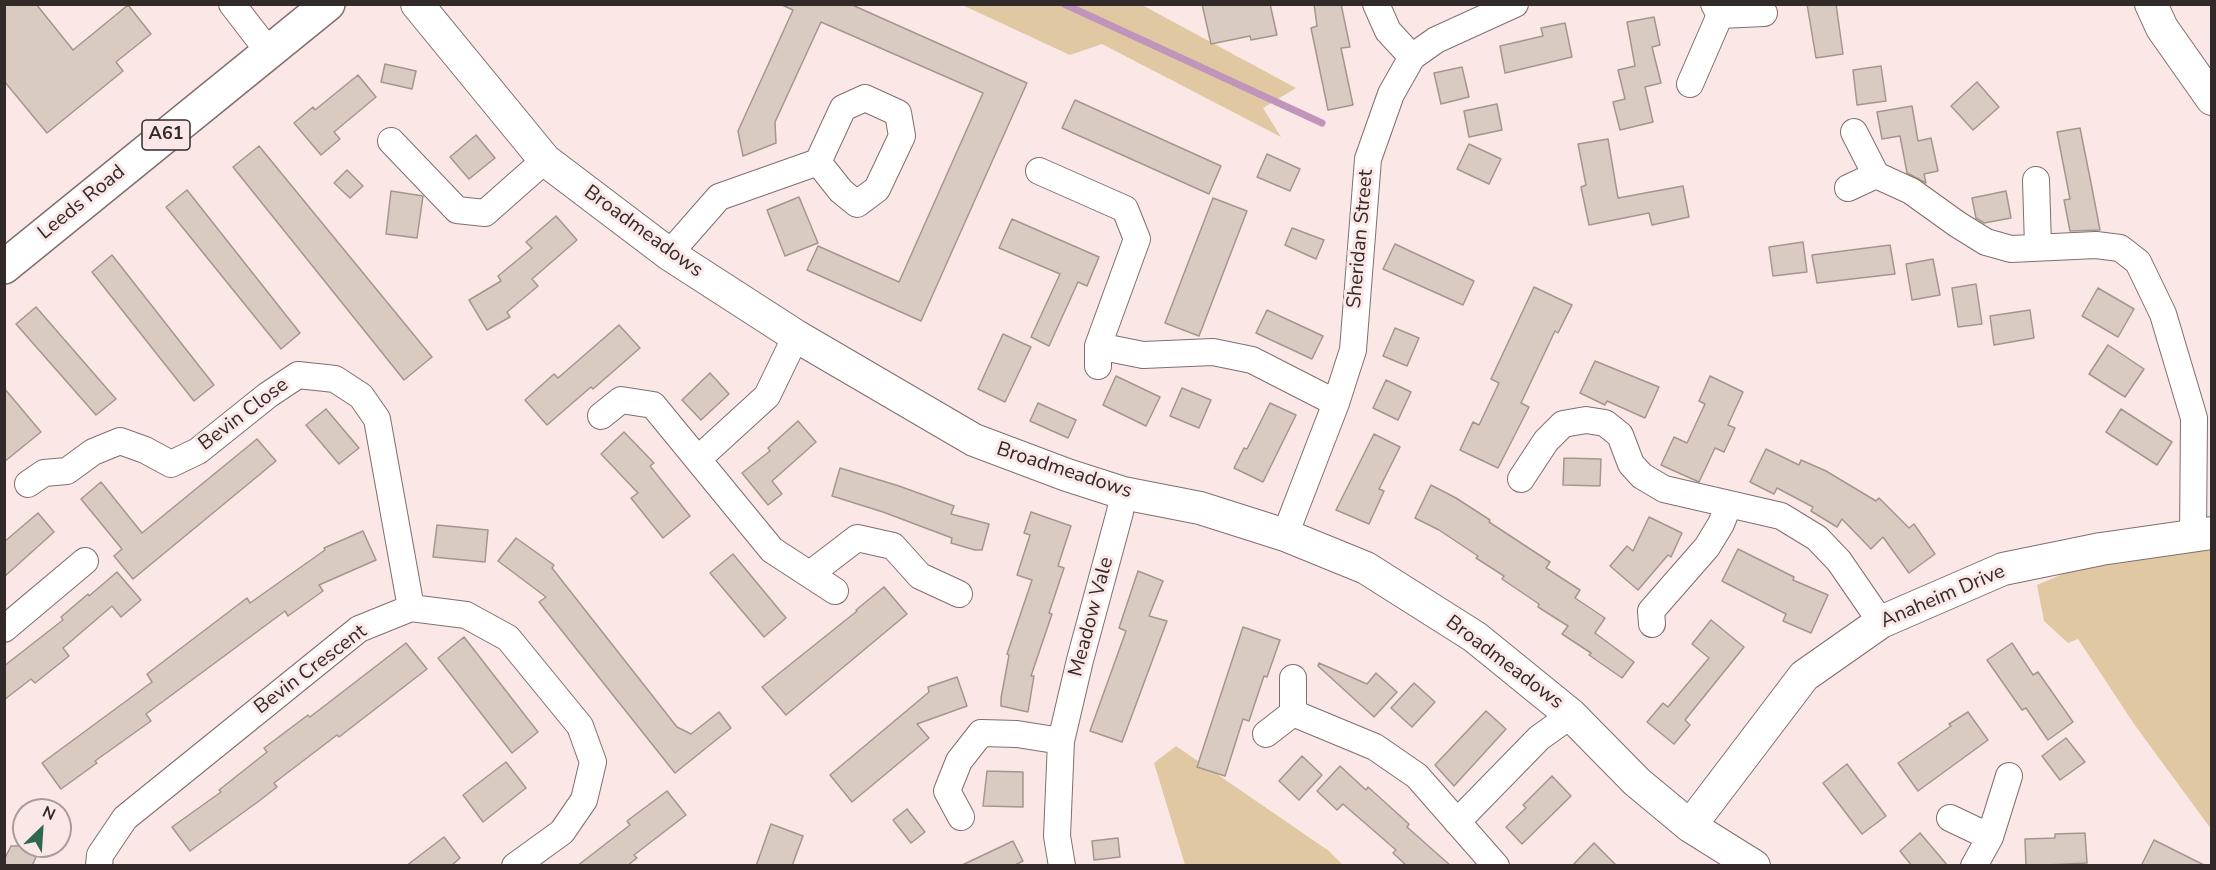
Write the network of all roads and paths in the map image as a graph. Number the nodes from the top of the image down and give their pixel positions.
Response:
1 (232, 4) edge
2 (328, 4) edge
3 (417, 4) edge
4 (1376, 4) edge
5 (1515, 4) edge
6 (2151, 4) edge
7 (1717, 10) edge
8 (1764, 13) dead end
9 (269, 51) junction
10 (1412, 57) junction
11 (1690, 84) dead end
12 (2211, 99) edge
13 (1854, 132) dead end
14 (391, 141) dead end
15 (545, 160) junction
16 (818, 162) dead end
17 (1039, 171) dead end
18 (1876, 175) junction
19 (2036, 180) dead end
20 (1848, 188) dead end
21 (2038, 246) junction
22 (669, 254) junction
23 (4, 267) edge
24 (796, 336) junction
25 (1336, 403) junction
26 (601, 416) dead end
27 (698, 459) junction
28 (1521, 479) dead end
29 (28, 484) dead end
30 (1123, 493) junction
31 (1729, 504) junction
32 (1285, 535) junction
33 (2202, 535) edge
34 (85, 561) dead end
35 (810, 574) junction
36 (835, 591) dead end
37 (959, 594) dead end
38 (411, 608) junction
39 (1881, 622) junction
40 (1652, 624) dead end
41 (4, 629) edge
42 (1293, 678) dead end
43 (1293, 713) junction
44 (1571, 715) junction
45 (1266, 734) dead end
46 (1061, 741) junction
47 (2009, 776) dead end
48 (961, 817) dead end
49 (1950, 818) dead end
50 (1457, 822) junction
51 (1690, 826) junction
52 (1990, 837) junction
53 (99, 866) edge
54 (515, 866) edge
55 (1062, 866) edge
56 (1496, 866) edge
57 (1754, 866) edge
58 (1974, 866) edge

1 - 9 street
2 - 9 main road, Leeds Road / A61
3 - 15 street, Broadmeadows
4 - 10 street
5 - 10 street, Sheridan Street
6 - 12 street
7 - 8 street
7 - 11 street
9 - 23 main road, Leeds Road / A61
10 - 25 street, Sheridan Street
13 - 18 street
14 - 15 street
15 - 22 street, Broadmeadows
16 - 22 street
17 - 25 street
18 - 20 street
18 - 21 street
19 - 21 street
21 - 33 street
22 - 24 street, Broadmeadows
24 - 27 street
24 - 30 street, Broadmeadows
25 - 32 street, Sheridan Street
26 - 27 street
27 - 35 street
28 - 31 street
29 - 38 street, Bevin Close
30 - 32 street, Broadmeadows
30 - 46 street, Meadow Vale
31 - 39 street
31 - 40 street
32 - 44 street, Broadmeadows
33 - 39 street, Anaheim Drive
34 - 41 street
35 - 36 street
35 - 37 street
38 - 53 street, Bevin Crescent
38 - 54 street, Bevin Crescent
39 - 51 street, Anaheim Drive
42 - 43 street
43 - 45 street
43 - 50 street
44 - 50 street
44 - 51 street, Broadmeadows
46 - 48 street
46 - 55 street, Meadow Vale
47 - 52 street
49 - 52 street
50 - 56 street
51 - 57 street, Broadmeadows
52 - 58 street

